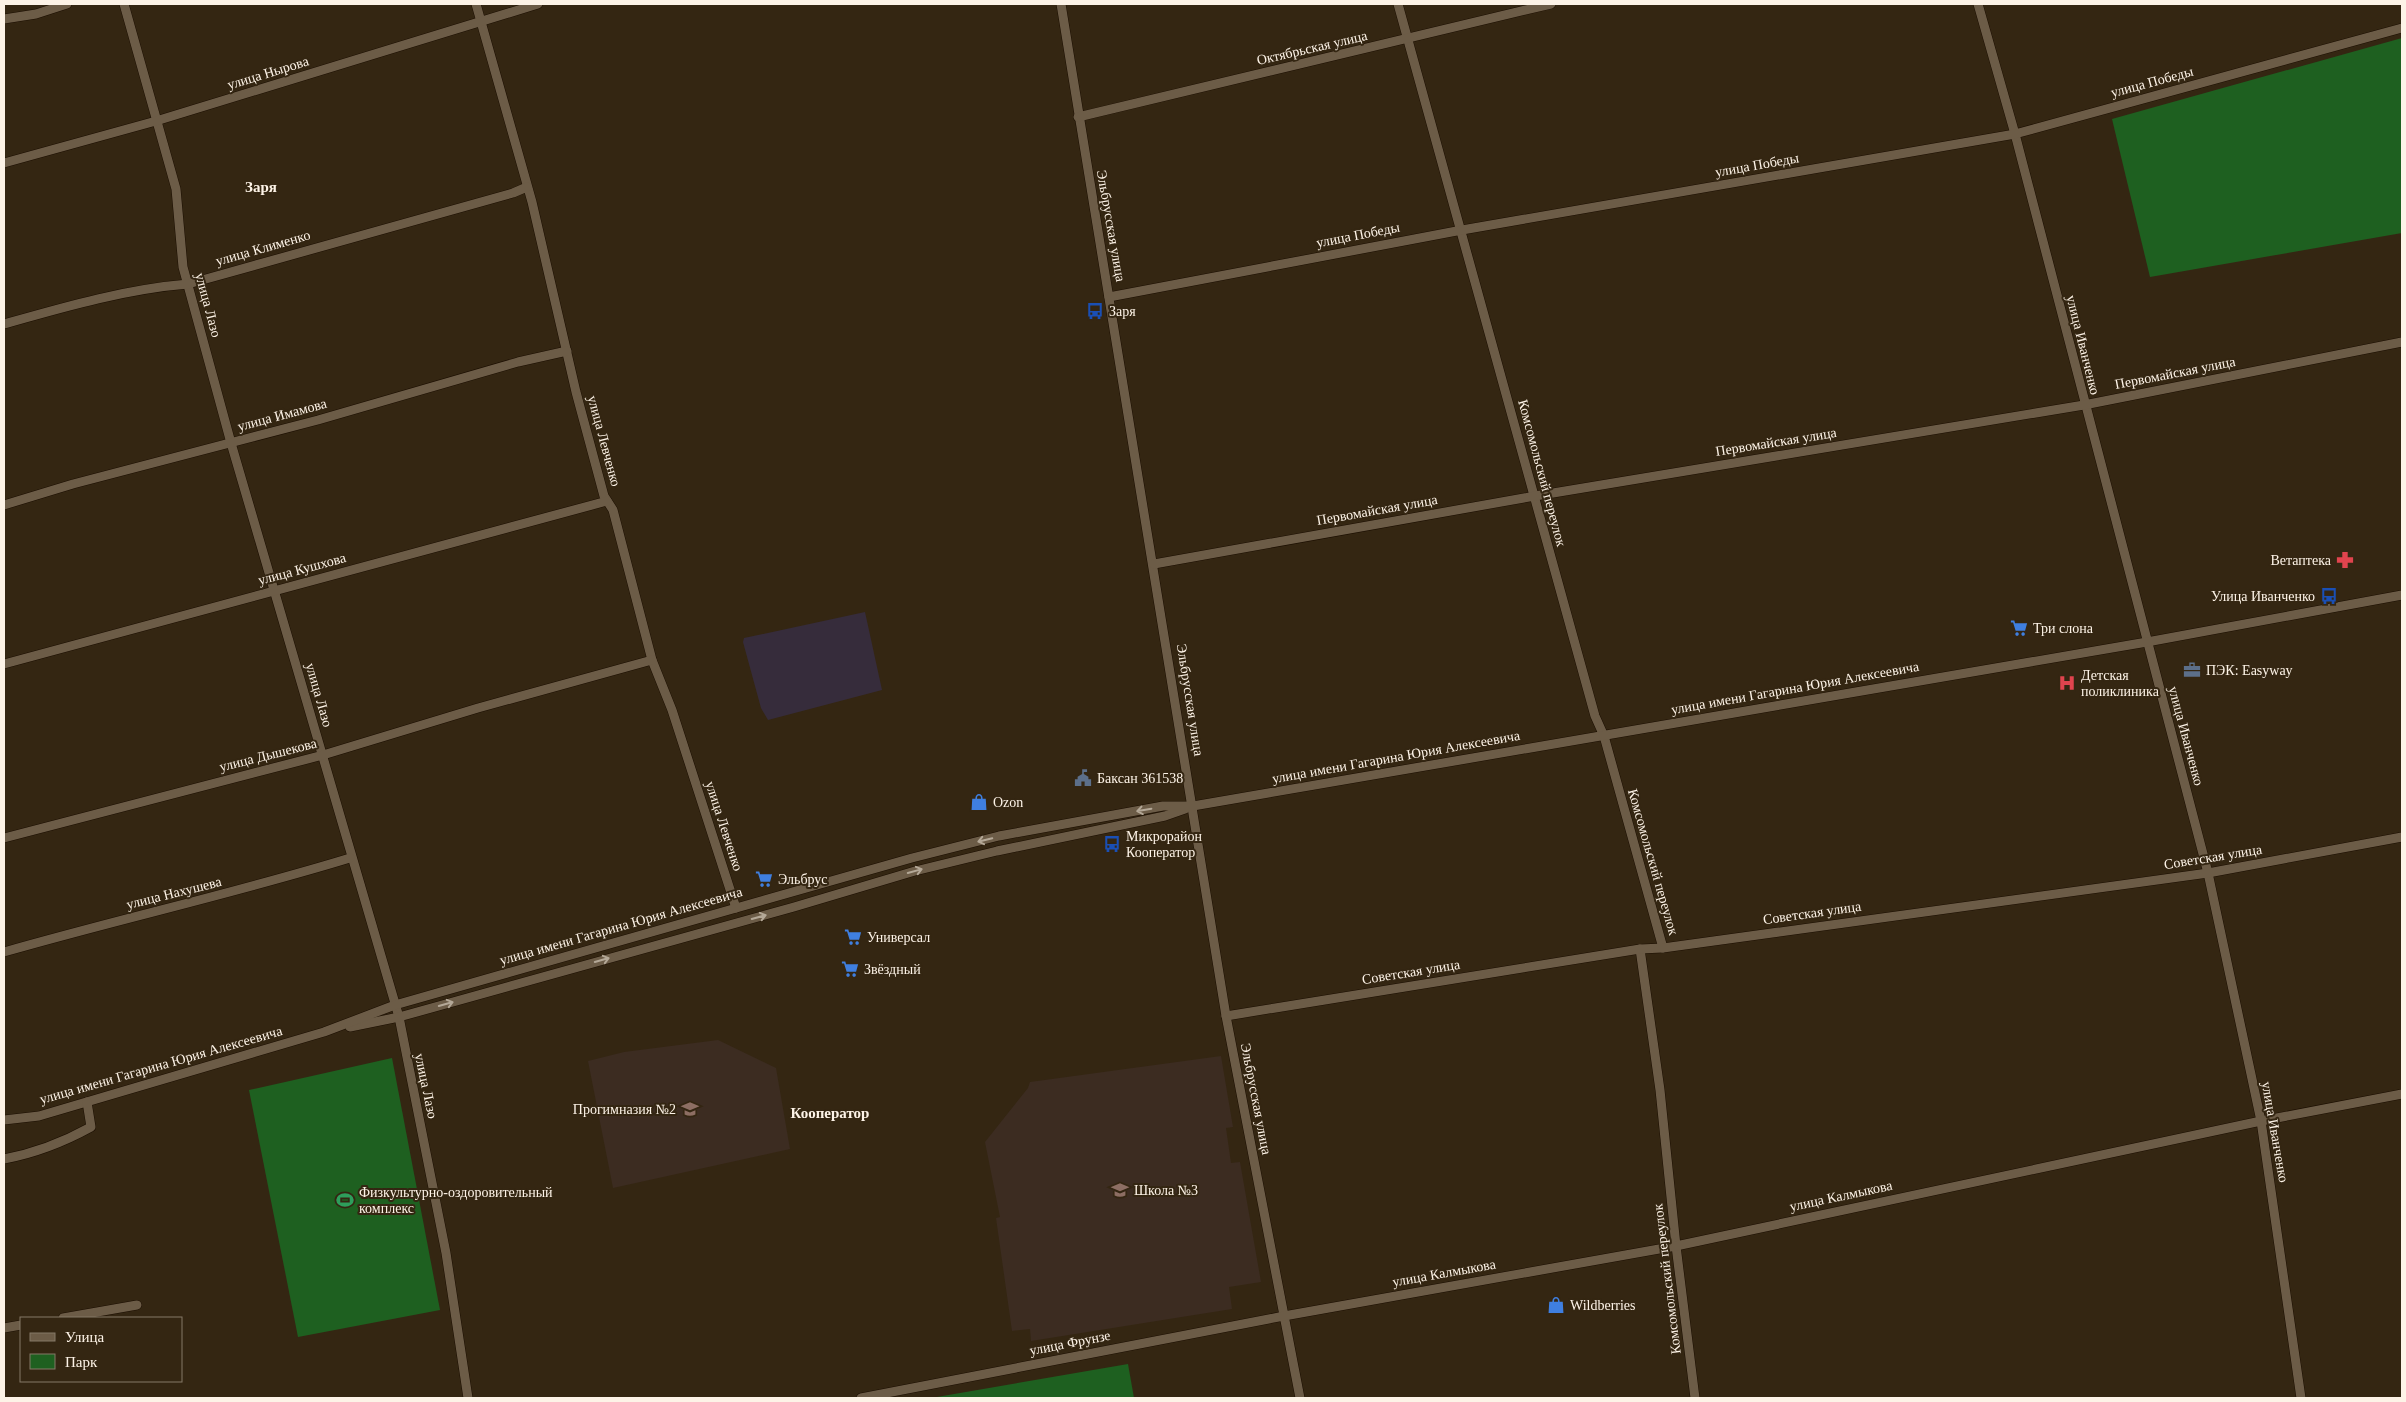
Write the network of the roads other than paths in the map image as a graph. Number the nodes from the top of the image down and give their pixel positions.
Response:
1 (68, 4) edge
2 (124, 4) edge
3 (476, 4) edge
4 (538, 4) edge
5 (1061, 4) edge
6 (1398, 4) edge
7 (1551, 4) edge
8 (1978, 4) edge
9 (4, 19) edge
10 (481, 22) junction
11 (2402, 28) edge
12 (1408, 40) junction
13 (1078, 117) junction
14 (156, 121) junction
15 (2015, 134) junction
16 (4, 163) edge
17 (527, 187) junction
18 (1462, 230) junction
19 (188, 284) junction
20 (1109, 297) junction
21 (4, 324) edge
22 (2402, 342) edge
23 (567, 351) junction
24 (2084, 405) junction
25 (231, 443) junction
26 (1534, 496) junction
27 (608, 501) junction
28 (4, 505) edge
29 (1154, 564) junction
30 (274, 591) junction
31 (2402, 595) edge
32 (2147, 642) junction
33 (652, 660) junction
34 (4, 664) edge
35 (1604, 736) junction
36 (322, 755) junction
37 (1193, 806) junction
38 (2402, 837) edge
39 (4, 838) edge
40 (350, 858) junction
41 (2208, 873) junction
42 (736, 908) junction
43 (1663, 948) junction
44 (1640, 949) junction
45 (4, 952) edge
46 (395, 1005) junction
47 (1226, 1016) junction
48 (399, 1017) junction
49 (324, 1032) junction
50 (2402, 1094) edge
51 (87, 1102) junction
52 (4, 1120) edge
53 (2261, 1121) junction
54 (4, 1159) edge
55 (1676, 1246) junction
56 (137, 1305) dead end
57 (1284, 1316) junction
58 (69, 1317) edge
59 (20, 1325) edge
60 (4, 1328) edge
61 (468, 1398) edge
62 (862, 1398) edge
63 (1300, 1398) edge
64 (1695, 1398) edge
65 (2301, 1398) edge

1 - 9 street
2 - 14 street, улица Лазо
3 - 10 street, улица Левченко
4 - 10 street, улица Нырова
5 - 13 street, Эльбрусская улица
6 - 12 street, Комсомольский переулок
7 - 12 street, Октябрьская улица
8 - 15 street, улица Иванченко
10 - 14 street, улица Нырова
10 - 17 street, улица Левченко
11 - 15 street, улица Победы
12 - 13 street, Октябрьская улица
12 - 18 street, Комсомольский переулок
13 - 20 street, Эльбрусская улица
14 - 16 street, улица Нырова
14 - 19 street, улица Лазо
15 - 18 street, улица Победы
15 - 24 street, улица Иванченко
17 - 19 street, улица Клименко
17 - 23 street, улица Левченко
18 - 20 street, улица Победы
18 - 26 street, Комсомольский переулок
19 - 21 street, улица Клименко
19 - 25 street, улица Лазо
20 - 29 street, Эльбрусская улица
22 - 24 street, Первомайская улица
23 - 25 street, улица Имамова
23 - 27 street, улица Левченко
24 - 26 street, Первомайская улица
24 - 32 street, улица Иванченко
25 - 28 street, улица Имамова
25 - 30 street, улица Лазо
26 - 29 street, Первомайская улица
26 - 35 street, Комсомольский переулок
27 - 30 street, улица Кушхова
27 - 33 street, улица Левченко
29 - 37 street, Эльбрусская улица
30 - 34 street, улица Кушхова
30 - 36 street, улица Лазо
31 - 32 street, улица имени Гагарина Юрия Алексеевича
32 - 35 street, улица имени Гагарина Юрия Алексеевича
32 - 41 street, улица Иванченко
33 - 36 street, улица Дышекова
33 - 42 street, улица Левченко
35 - 37 street, улица имени Гагарина Юрия Алексеевича
35 - 43 street, Комсомольский переулок
36 - 39 street, улица Дышекова
36 - 40 street, улица Лазо
37 -> 42 street, улица имени Гагарина Юрия Алексеевича
37 - 47 street, Эльбрусская улица
48 -> 37 street, улица имени Гагарина Юрия Алексеевича
38 - 41 street, Советская улица
40 - 45 street, улица Нахушева
40 - 46 street, улица Лазо
41 - 43 street, Советская улица
41 - 53 street, улица Иванченко
42 - 46 street, улица имени Гагарина Юрия Алексеевича
43 - 44 street, Советская улица
44 - 47 street, Советская улица
44 - 55 street, Комсомольский переулок
46 - 48 street, улица Лазо
46 - 49 street, улица имени Гагарина Юрия Алексеевича
47 - 57 street, Эльбрусская улица
48 - 49 street, улица имени Гагарина Юрия Алексеевича
48 - 61 street, улица Лазо
49 - 51 street, улица имени Гагарина Юрия Алексеевича
50 - 53 street, улица Калмыкова
51 - 52 street, улица имени Гагарина Юрия Алексеевича
51 - 54 street
53 - 55 street, улица Калмыкова
53 - 65 street, улица Иванченко
55 - 57 street, улица Калмыкова
55 - 64 street, Комсомольский переулок
56 - 58 street
57 - 62 street, улица Фрунзе
57 - 63 street, Эльбрусская улица
59 - 60 street

